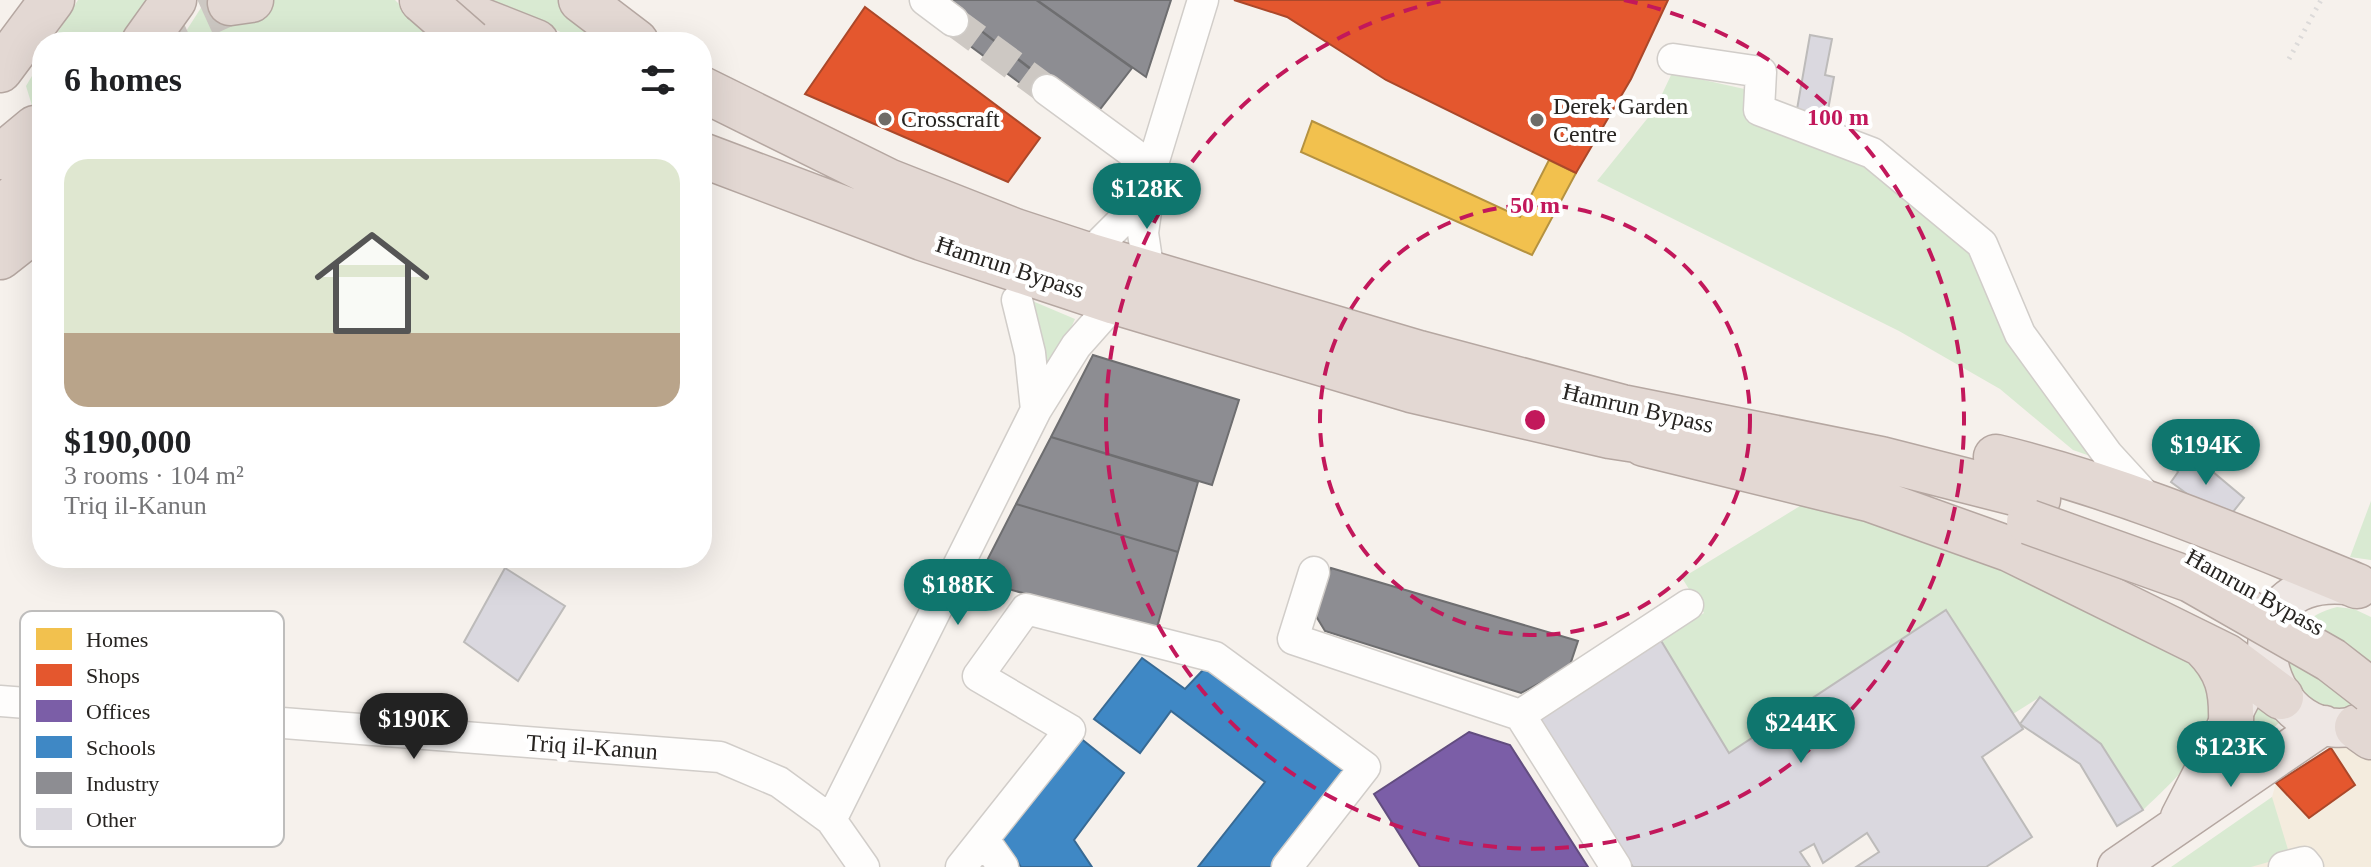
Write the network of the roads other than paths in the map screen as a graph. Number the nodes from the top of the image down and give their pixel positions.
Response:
1 (52, 0) edge
2 (174, 0) edge
3 (422, 0) edge
4 (581, 0) edge
5 (620, 0) edge
6 (925, 0) edge
7 (1203, 0) edge
8 (953, 21) tunnel mouth
9 (151, 32) edge
10 (459, 32) edge
11 (509, 32) edge
12 (623, 32) edge
13 (658, 32) edge
14 (1673, 59) dead end
15 (0, 70) edge
16 (712, 78) edge
17 (1047, 90) tunnel mouth
18 (712, 94) edge
19 (712, 123) edge
20 (32, 150) edge
21 (0, 157) edge
22 (712, 158) edge
23 (32, 159) edge
24 (1152, 167) junction
25 (712, 181) edge
26 (888, 181) junction
27 (0, 212) edge
28 (1015, 231) junction
29 (32, 232) edge
30 (922, 238) junction
31 (1088, 255) junction
32 (0, 257) edge
33 (1149, 273) junction
34 (1017, 300) dead end
35 (1115, 302) junction
36 (1036, 410) junction
37 (1616, 422) junction
38 (2137, 500) junction
39 (2033, 510) junction
40 (1314, 572) dead end
41 (2364, 590) edge
42 (1688, 605) dead end
43 (2199, 641) junction
44 (2371, 662) edge
45 (2266, 685) junction
46 (0, 701) edge
47 (20, 703) edge
48 (1520, 715) junction
49 (2359, 720) edge
50 (284, 723) edge
51 (2231, 723) junction
52 (831, 820) junction
53 (2175, 825) junction
54 (984, 840) junction
55 (864, 867) edge
56 (961, 867) edge
57 (1003, 867) edge
58 (1287, 867) edge
59 (1616, 867) edge
60 (2117, 867) edge
61 (2284, 867) edge
62 (2308, 867) edge

1 - 15 highway
2 - 9 highway
3 - 10 highway, bridge
3 - 11 highway
4 - 12 highway
5 - 13 highway
6 - 8 street
7 - 24 street
14 - 38 street
16 - 28 highway
17 - 24 street
18 - 26 highway
19 - 26 highway
20 - 21 highway
22 - 30 highway
23 - 27 highway
24 - 31 street
24 - 33 street
25 - 30 highway
26 - 28 highway, Ħamrun Bypass
28 - 31 highway, Ħamrun Bypass
29 - 32 highway
30 - 35 highway, Ħamrun Bypass
31 - 33 highway, Ħamrun Bypass
33 - 37 highway, Ħamrun Bypass
34 - 36 street
35 - 36 street
35 - 37 highway, Ħamrun Bypass
36 - 52 street
37 - 38 highway
37 - 39 highway, Ħamrun Bypass
37 - 43 highway
38 - 41 highway
39 - 44 highway, Ħamrun Bypass
39 - 49 highway, Ħamrun Bypass, bridge
40 - 48 street
41 - 45 main road
42 - 48 street
43 - 45 highway
43 - 51 highway
45 - 49 main road
45 - 51 main road
46 - 47 street, Triq il-Kanun
48 - 59 street
49 - 53 main road
50 - 52 street, Triq il-Kanun
51 - 53 main road
52 - 55 street, Triq il-Kanun
53 - 60 main road
54 - 56 street
54 - 57 street
54 - 58 street
61 - 62 street

